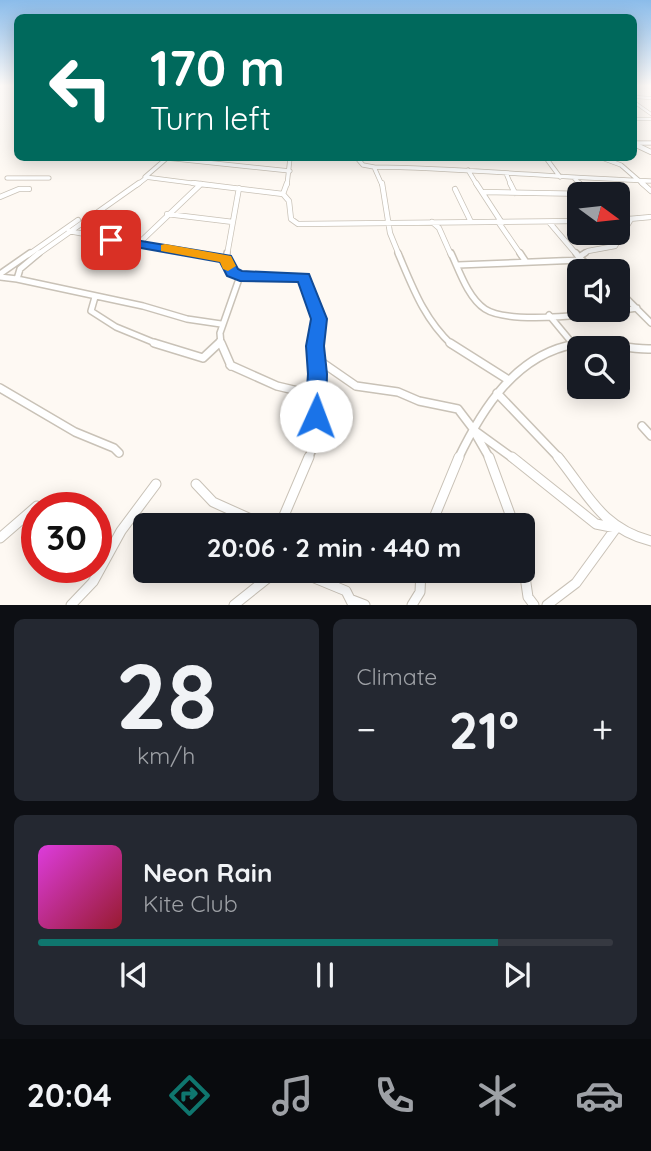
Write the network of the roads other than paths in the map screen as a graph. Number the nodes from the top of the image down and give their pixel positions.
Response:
1 (163, 161) edge
2 (192, 161) edge
3 (211, 161) edge
4 (290, 161) edge
5 (360, 161) edge
6 (549, 161) edge
7 (610, 161) edge
8 (208, 163) junction
9 (374, 167) junction
10 (468, 170) junction
11 (290, 172) junction
12 (506, 173) junction
13 (560, 177) junction
14 (7, 178) dead end
15 (49, 178) dead end
16 (146, 178) junction
17 (574, 178) junction
18 (639, 181) junction
19 (651, 181) edge
20 (578, 182) edge
21 (201, 184) junction
22 (239, 188) junction
23 (29, 189) dead end
24 (455, 189) dead end
25 (483, 191) junction
26 (651, 191) edge
27 (515, 192) junction
28 (567, 193) edge
29 (283, 194) junction
30 (0, 197) edge
31 (99, 206) dead end
32 (167, 214) junction
33 (651, 217) edge
34 (631, 219) joint
35 (567, 221) edge
36 (233, 222) junction
37 (432, 222) junction
38 (444, 222) junction
39 (471, 222) junction
40 (549, 222) junction
41 (387, 223) junction
42 (500, 223) junction
43 (439, 228) junction
44 (69, 231) junction
45 (138, 244) junction
46 (42, 251) junction
47 (226, 259) junction
48 (580, 259) joint
49 (567, 260) edge
50 (20, 261) junction
51 (526, 262) junction
52 (458, 265) junction
53 (0, 275) edge
54 (240, 276) junction
55 (17, 279) junction
56 (95, 297) junction
57 (630, 301) edge
58 (637, 307) junction
59 (549, 315) junction
60 (651, 323) edge
61 (221, 324) junction
62 (567, 337) edge
63 (220, 340) junction
64 (567, 346) edge
65 (630, 349) edge
66 (651, 349) edge
67 (317, 359) junction
68 (507, 379) junction
69 (0, 388) edge
70 (497, 393) junction
71 (315, 395) junction
72 (642, 426) dead end
73 (474, 430) junction
74 (651, 436) edge
75 (119, 453) dead end
76 (156, 484) dead end
77 (196, 484) dead end
78 (237, 513) edge
79 (285, 513) edge
80 (436, 513) edge
81 (511, 513) edge
82 (21, 520) edge
83 (615, 528) junction
84 (0, 538) edge
85 (651, 541) edge
86 (262, 583) edge
87 (325, 583) edge
88 (420, 583) edge
89 (526, 583) edge
90 (353, 603) edge
91 (71, 605) edge
92 (234, 605) edge
93 (365, 605) edge
94 (412, 605) edge
95 (534, 605) edge
96 (547, 605) edge

1 - 16 street
2 - 8 street
3 - 8 street
4 - 11 street
5 - 9 street
6 - 13 street
7 - 18 street
8 - 11 street
9 - 10 street
9 - 41 street
10 - 12 street
10 - 25 street
11 - 29 street
12 - 13 street
12 - 27 street
13 - 17 street
14 - 15 street
16 - 21 street
16 - 44 street
17 - 18 street
17 - 20 street
18 - 19 street
18 - 26 street
21 - 22 street
21 - 32 street
22 - 29 street
22 - 36 street
23 - 30 street
24 - 39 street
25 - 27 street
25 - 42 street
27 - 28 street
29 - 41 street
31 - 50 street
32 - 36 street
32 - 45 street
33 - 34 street
34 - 48 street
35 - 40 street
36 - 47 street
37 - 38 street
37 - 41 street
37 - 43 street
38 - 39 street
38 - 43 street
39 - 42 street
40 - 42 street
40 - 48 street
41 - 68 street
42 - 51 street
43 - 52 street
44 - 45 street
44 - 46 street
45 - 47 street
46 - 50 street
46 - 55 street
47 - 54 street
49 - 51 street
50 - 53 street
51 - 52 street
52 - 59 street
53 - 55 street
54 - 61 street
54 - 67 street
55 - 56 street
56 - 61 street
56 - 63 street
57 - 58 street
58 - 59 street
58 - 60 street
59 - 62 street
61 - 63 street
63 - 71 street
64 - 68 street
65 - 66 street
67 - 71 street
67 - 73 street
68 - 70 street
69 - 75 street
70 - 73 street
70 - 83 street
71 - 79 street
72 - 74 street
73 - 80 street
73 - 81 street
73 - 83 street
76 - 91 street
77 - 78 street
82 - 84 street
83 - 85 street
83 - 96 street
86 - 92 street
87 - 90 street
88 - 94 street
89 - 95 street
90 - 93 street

